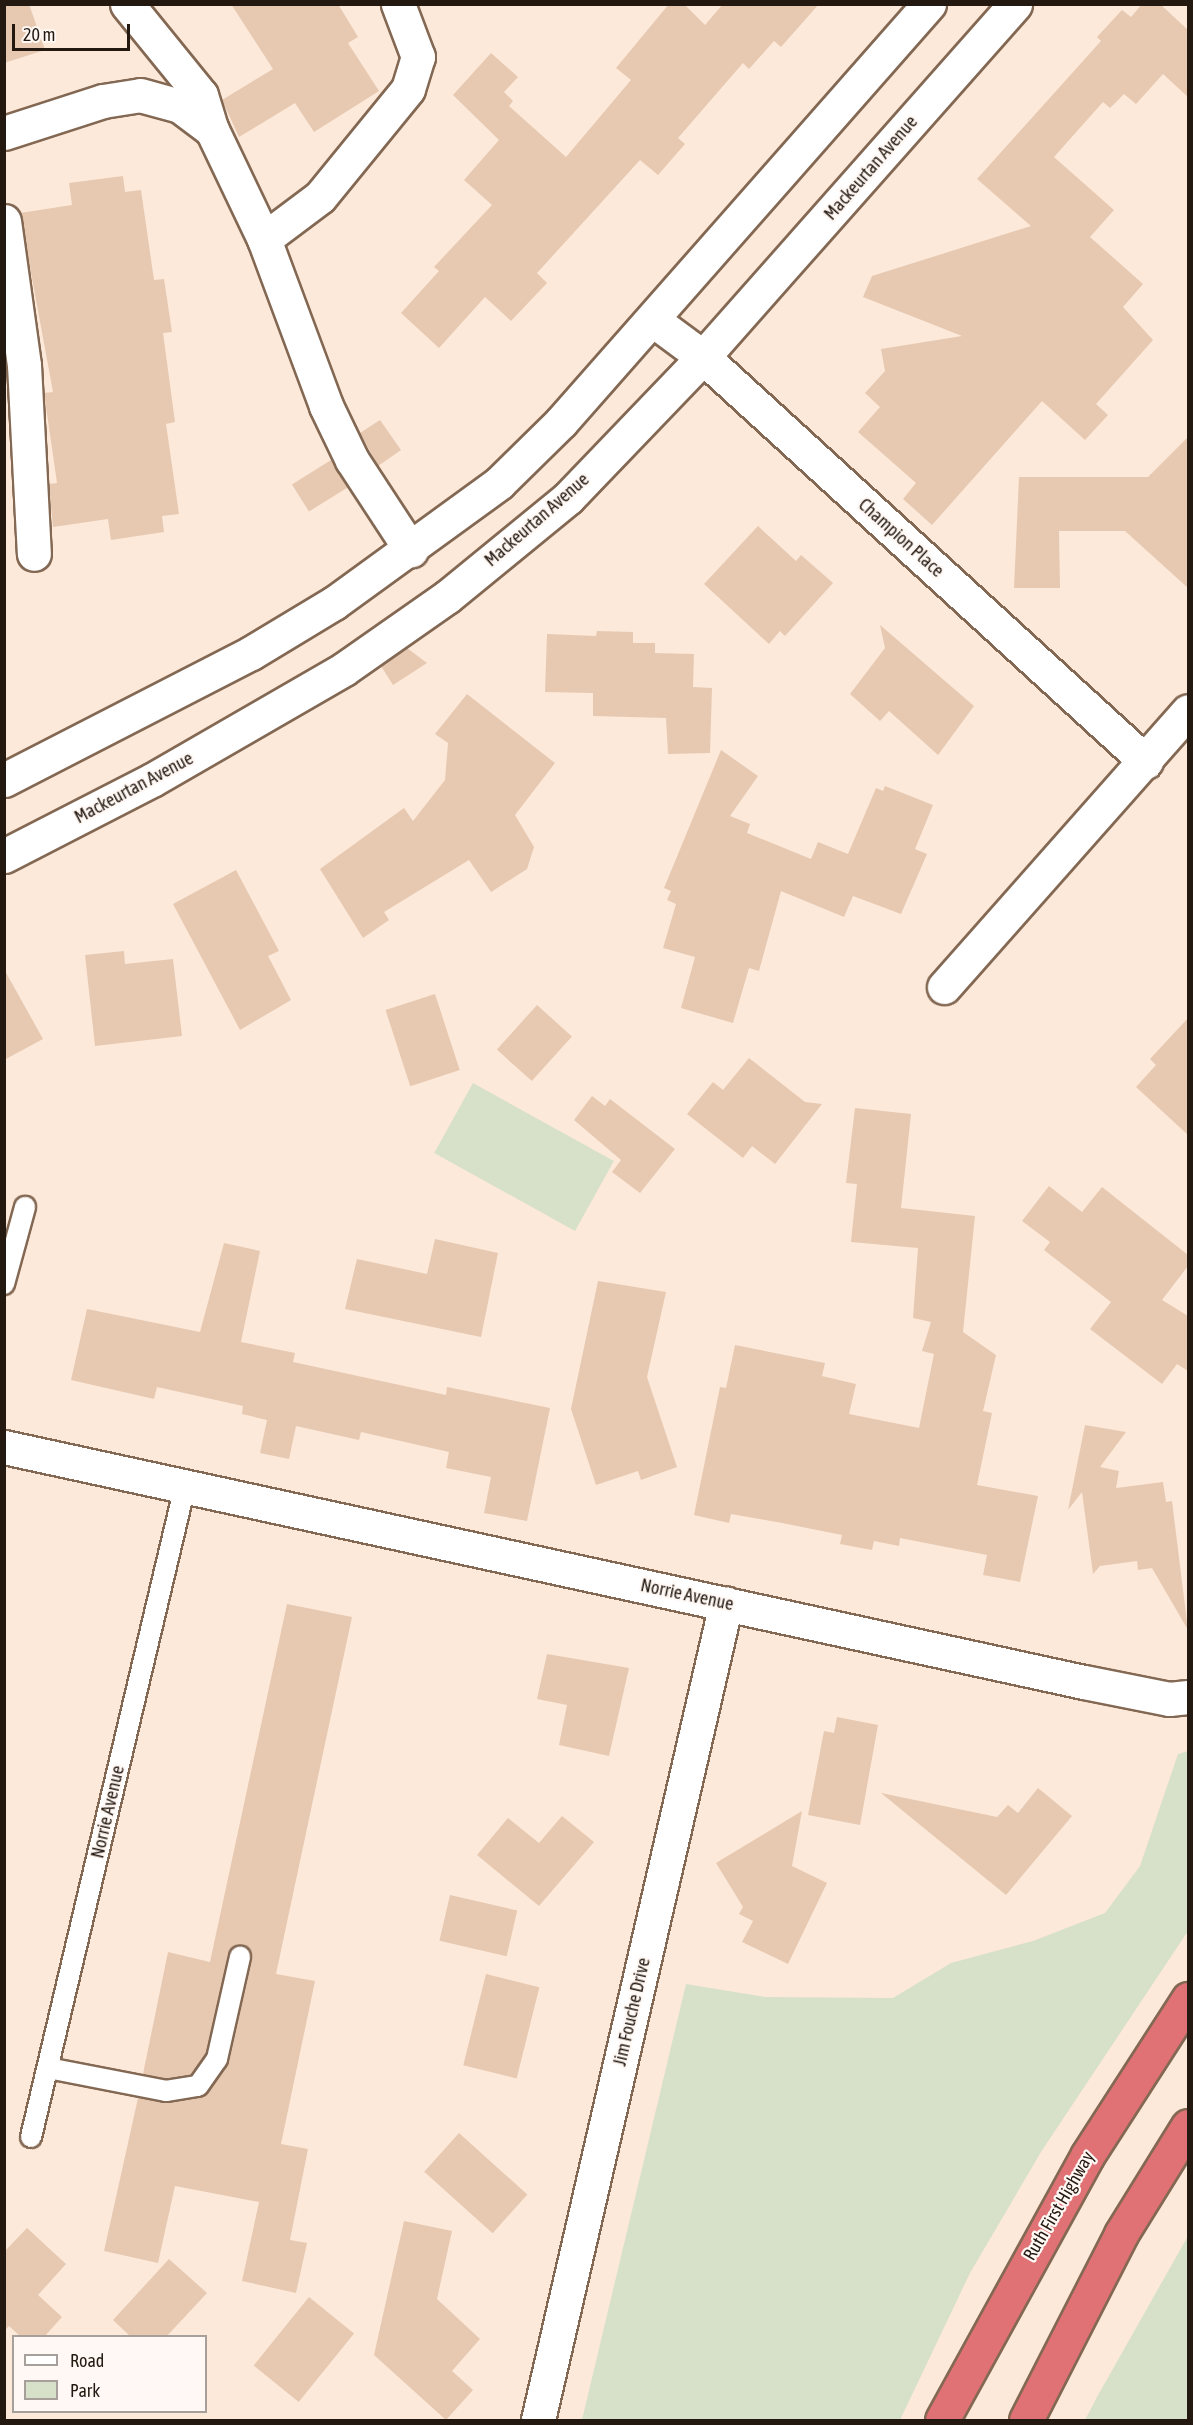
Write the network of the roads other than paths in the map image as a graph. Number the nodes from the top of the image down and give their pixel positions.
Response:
1 (127, 4) edge
2 (398, 4) edge
3 (930, 4) edge
4 (1015, 4) edge
5 (212, 130) junction
6 (4, 133) edge
7 (4, 221) edge
8 (264, 239) junction
9 (653, 320) junction
10 (703, 357) junction
11 (411, 550) junction
12 (34, 554) dead end
13 (1188, 711) edge
14 (1146, 762) junction
15 (4, 780) edge
16 (4, 856) edge
17 (944, 987) dead end
18 (25, 1207) dead end
19 (4, 1284) edge
20 (4, 1447) edge
21 (185, 1486) junction
22 (726, 1603) junction
23 (1188, 1697) edge
24 (240, 1957) dead end
25 (1188, 1999) edge
26 (48, 2068) junction
27 (1188, 2126) edge
28 (31, 2137) dead end
29 (538, 2421) edge
30 (942, 2421) edge
31 (1026, 2421) edge

1 - 5 street
2 - 8 street
3 - 9 street
4 - 10 street, Mackeurtan Avenue
5 - 6 street
5 - 8 street
7 - 12 street
8 - 11 street
9 - 10 street, Champion Place
9 - 11 street
10 - 14 street, Champion Place
10 - 16 street, Mackeurtan Avenue
11 - 15 street
13 - 14 street
14 - 17 street
18 - 19 lane
20 - 21 street, Norrie Avenue
21 - 22 street, Norrie Avenue
21 - 26 lane, Norrie Avenue
22 - 23 street, Norrie Avenue
22 - 29 street, Jim Fouche Drive
24 - 26 lane
25 - 30 highway, Ruth First Highway
26 - 28 lane, Norrie Avenue
27 - 31 highway

